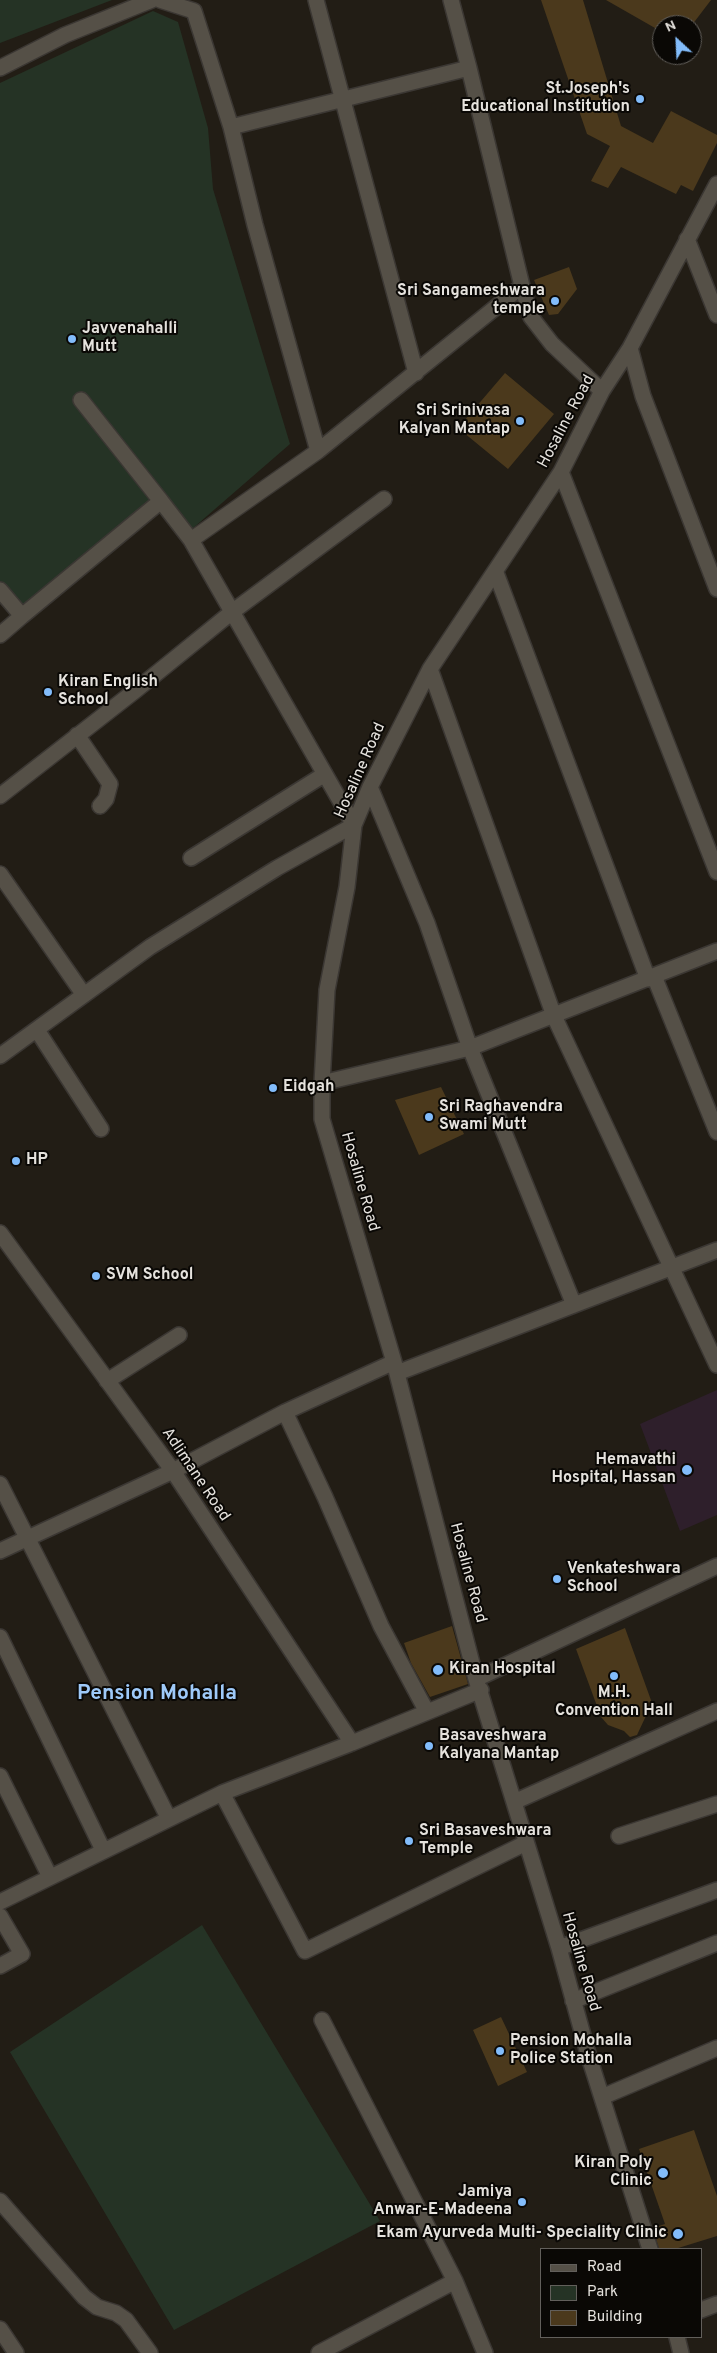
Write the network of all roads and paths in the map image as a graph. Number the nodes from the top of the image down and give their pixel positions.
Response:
1 (152, 0) edge
2 (160, 0) edge
3 (316, 0) edge
4 (451, 0) edge
5 (0, 68) edge
6 (469, 68) junction
7 (342, 100) junction
8 (231, 127) junction
9 (717, 184) edge
10 (687, 239) junction
11 (522, 286) junction
12 (712, 290) edge
13 (717, 315) edge
14 (630, 348) junction
15 (416, 373) junction
16 (602, 391) junction
17 (81, 400) dead end
18 (318, 451) junction
19 (561, 472) junction
20 (384, 499) dead end
21 (161, 501) junction
22 (191, 540) junction
23 (496, 573) junction
24 (717, 589) edge
25 (0, 590) edge
26 (232, 612) junction
27 (22, 616) junction
28 (0, 635) edge
29 (430, 669) junction
30 (77, 735) junction
31 (325, 774) junction
32 (370, 787) junction
33 (0, 796) edge
34 (100, 806) dead end
35 (354, 825) junction
36 (191, 858) dead end
37 (717, 872) edge
38 (0, 874) edge
39 (717, 951) edge
40 (651, 977) junction
41 (84, 995) junction
42 (554, 1016) junction
43 (37, 1030) junction
44 (470, 1048) junction
45 (1, 1054) edge
46 (322, 1083) junction
47 (101, 1129) dead end
48 (717, 1132) edge
49 (0, 1233) edge
50 (717, 1250) edge
51 (673, 1268) junction
52 (574, 1304) junction
53 (179, 1335) dead end
54 (716, 1361) edge
55 (395, 1367) junction
56 (107, 1380) junction
57 (285, 1412) junction
58 (173, 1471) junction
59 (0, 1484) edge
60 (27, 1537) junction
61 (0, 1551) edge
62 (717, 1566) edge
63 (0, 1637) edge
64 (479, 1684) junction
65 (717, 1711) edge
66 (427, 1712) junction
67 (352, 1743) junction
68 (0, 1776) edge
69 (222, 1794) junction
70 (514, 1802) junction
71 (717, 1804) edge
72 (169, 1818) junction
73 (619, 1836) dead end
74 (526, 1842) junction
75 (103, 1850) junction
76 (50, 1877) junction
77 (717, 1890) edge
78 (0, 1902) edge
79 (0, 1916) edge
80 (717, 1943) edge
81 (559, 1948) junction
82 (0, 1966) edge
83 (573, 2001) junction
84 (322, 2020) dead end
85 (717, 2048) edge
86 (602, 2097) junction
87 (0, 2201) edge
88 (650, 2248) edge
89 (455, 2281) junction
90 (717, 2304) edge
91 (702, 2310) edge
92 (0, 2329) edge
93 (677, 2338) edge
94 (16, 2353) edge
95 (150, 2353) edge
96 (319, 2353) edge
97 (485, 2353) edge
98 (681, 2353) edge

1 - 5 street
2 - 8 street
3 - 7 street
4 - 6 street
6 - 7 street
6 - 11 street
7 - 8 street
7 - 15 street
8 - 18 street
9 - 10 street, Hosaline Road
10 - 12 street
10 - 14 street, Hosaline Road
11 - 15 street
11 - 16 street
12 - 13 street
14 - 16 street, Hosaline Road
14 - 24 street
15 - 18 street
16 - 19 street, Hosaline Road
17 - 21 street
18 - 22 street
19 - 23 street, Hosaline Road
19 - 37 street
20 - 26 street
21 - 22 street
21 - 27 street
22 - 26 street
23 - 29 street, Hosaline Road
23 - 40 street
25 - 27 street
26 - 30 street
26 - 31 street
27 - 28 street
29 - 32 street, Hosaline Road
29 - 42 street
30 - 33 street
30 - 34 street
31 - 35 street
31 - 36 street
32 - 35 street, Hosaline Road
32 - 44 street
35 - 41 street
35 - 46 street, Hosaline Road
38 - 41 street
39 - 40 street
40 - 42 street
40 - 48 street
41 - 43 street
42 - 44 street
42 - 51 street
43 - 45 street
43 - 47 street
44 - 46 street
44 - 52 street
46 - 55 street, Hosaline Road
49 - 56 street, Adlimane Road
50 - 51 street
51 - 52 street
51 - 54 street
52 - 55 street
53 - 56 street
55 - 57 street
55 - 64 street, Hosaline Road
56 - 58 street, Adlimane Road
57 - 58 street
57 - 66 street
58 - 60 street
58 - 67 street, Adlimane Road
59 - 60 street
60 - 61 street
60 - 72 street
62 - 64 street
63 - 75 street
64 - 66 street
64 - 70 street, Hosaline Road
65 - 70 street
66 - 67 street
67 - 69 street
68 - 76 street
69 - 72 street
69 - 74 street
70 - 74 street, Hosaline Road
71 - 73 street
72 - 75 street
74 - 81 street, Hosaline Road
75 - 76 street
76 - 78 street
77 - 81 street
79 - 82 street
80 - 83 street
81 - 83 street, Hosaline Road
83 - 86 street, Hosaline Road
84 - 89 street
85 - 86 street
86 - 88 street, Hosaline Road
87 - 95 street
89 - 96 street
89 - 97 street
90 - 91 street
92 - 94 street
93 - 98 street

